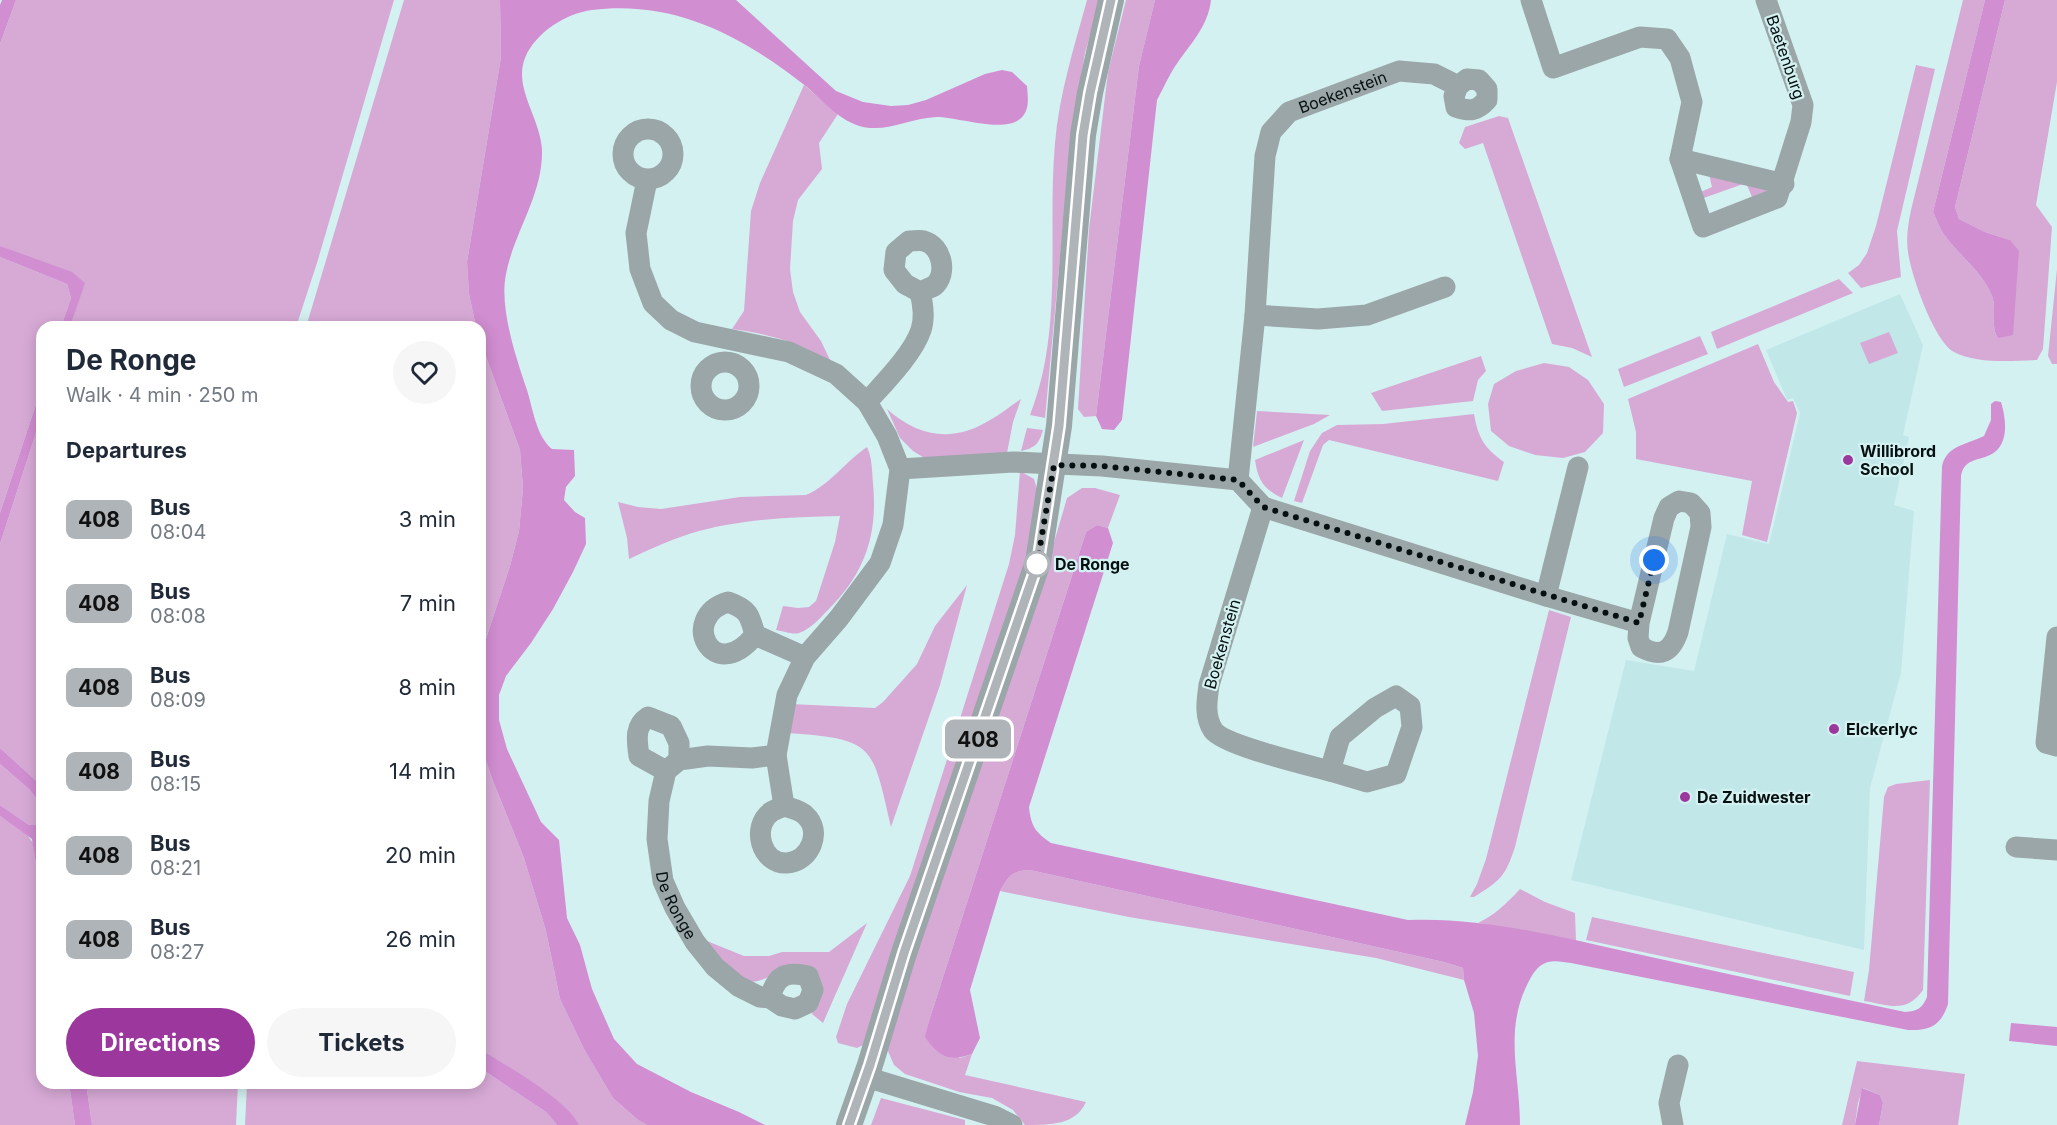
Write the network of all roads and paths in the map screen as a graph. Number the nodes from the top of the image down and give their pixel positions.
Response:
1 (1111, 0) edge
2 (1531, 0) edge
3 (1766, 0) edge
4 (1458, 86) dead end
5 (1680, 159) junction
6 (647, 180) dead end
7 (1784, 183) junction
8 (1445, 287) dead end
9 (920, 292) dead end
10 (1255, 315) junction
11 (741, 342) junction
12 (733, 363) dead end
13 (867, 402) junction
14 (1054, 465) junction
15 (1578, 467) dead end
16 (900, 469) junction
17 (1238, 480) junction
18 (1263, 507) junction
19 (1546, 596) junction
20 (1639, 623) junction
21 (755, 635) dead end
22 (2057, 638) edge
23 (805, 657) junction
24 (2057, 746) edge
25 (776, 754) junction
26 (1330, 771) dead end
27 (784, 806) dead end
28 (2016, 847) dead end
29 (2057, 850) edge
30 (770, 998) dead end
31 (1678, 1065) dead end
32 (866, 1077) junction
33 (849, 1125) edge
34 (1012, 1125) edge
35 (1673, 1125) edge

1 - 14 street
2 - 5 street
3 - 7 street, Baetenburg
4 - 10 street, Boekenstein
5 - 7 street
5 - 7 street, Baetenburg
6 - 11 street
8 - 10 street
9 - 13 street
10 - 17 street, Boekenstein
11 - 12 street
11 - 13 street
13 - 16 street
14 - 16 street
14 - 17 street
14 - 32 street
15 - 19 street
16 - 23 street
17 - 18 street
18 - 19 street
18 - 26 street, Boekenstein
19 - 20 street
20 - 20 street
21 - 23 street
22 - 24 street
23 - 25 street
25 - 27 street
25 - 30 street, De Ronge
28 - 29 street
31 - 35 street
32 - 33 street
32 - 34 street

